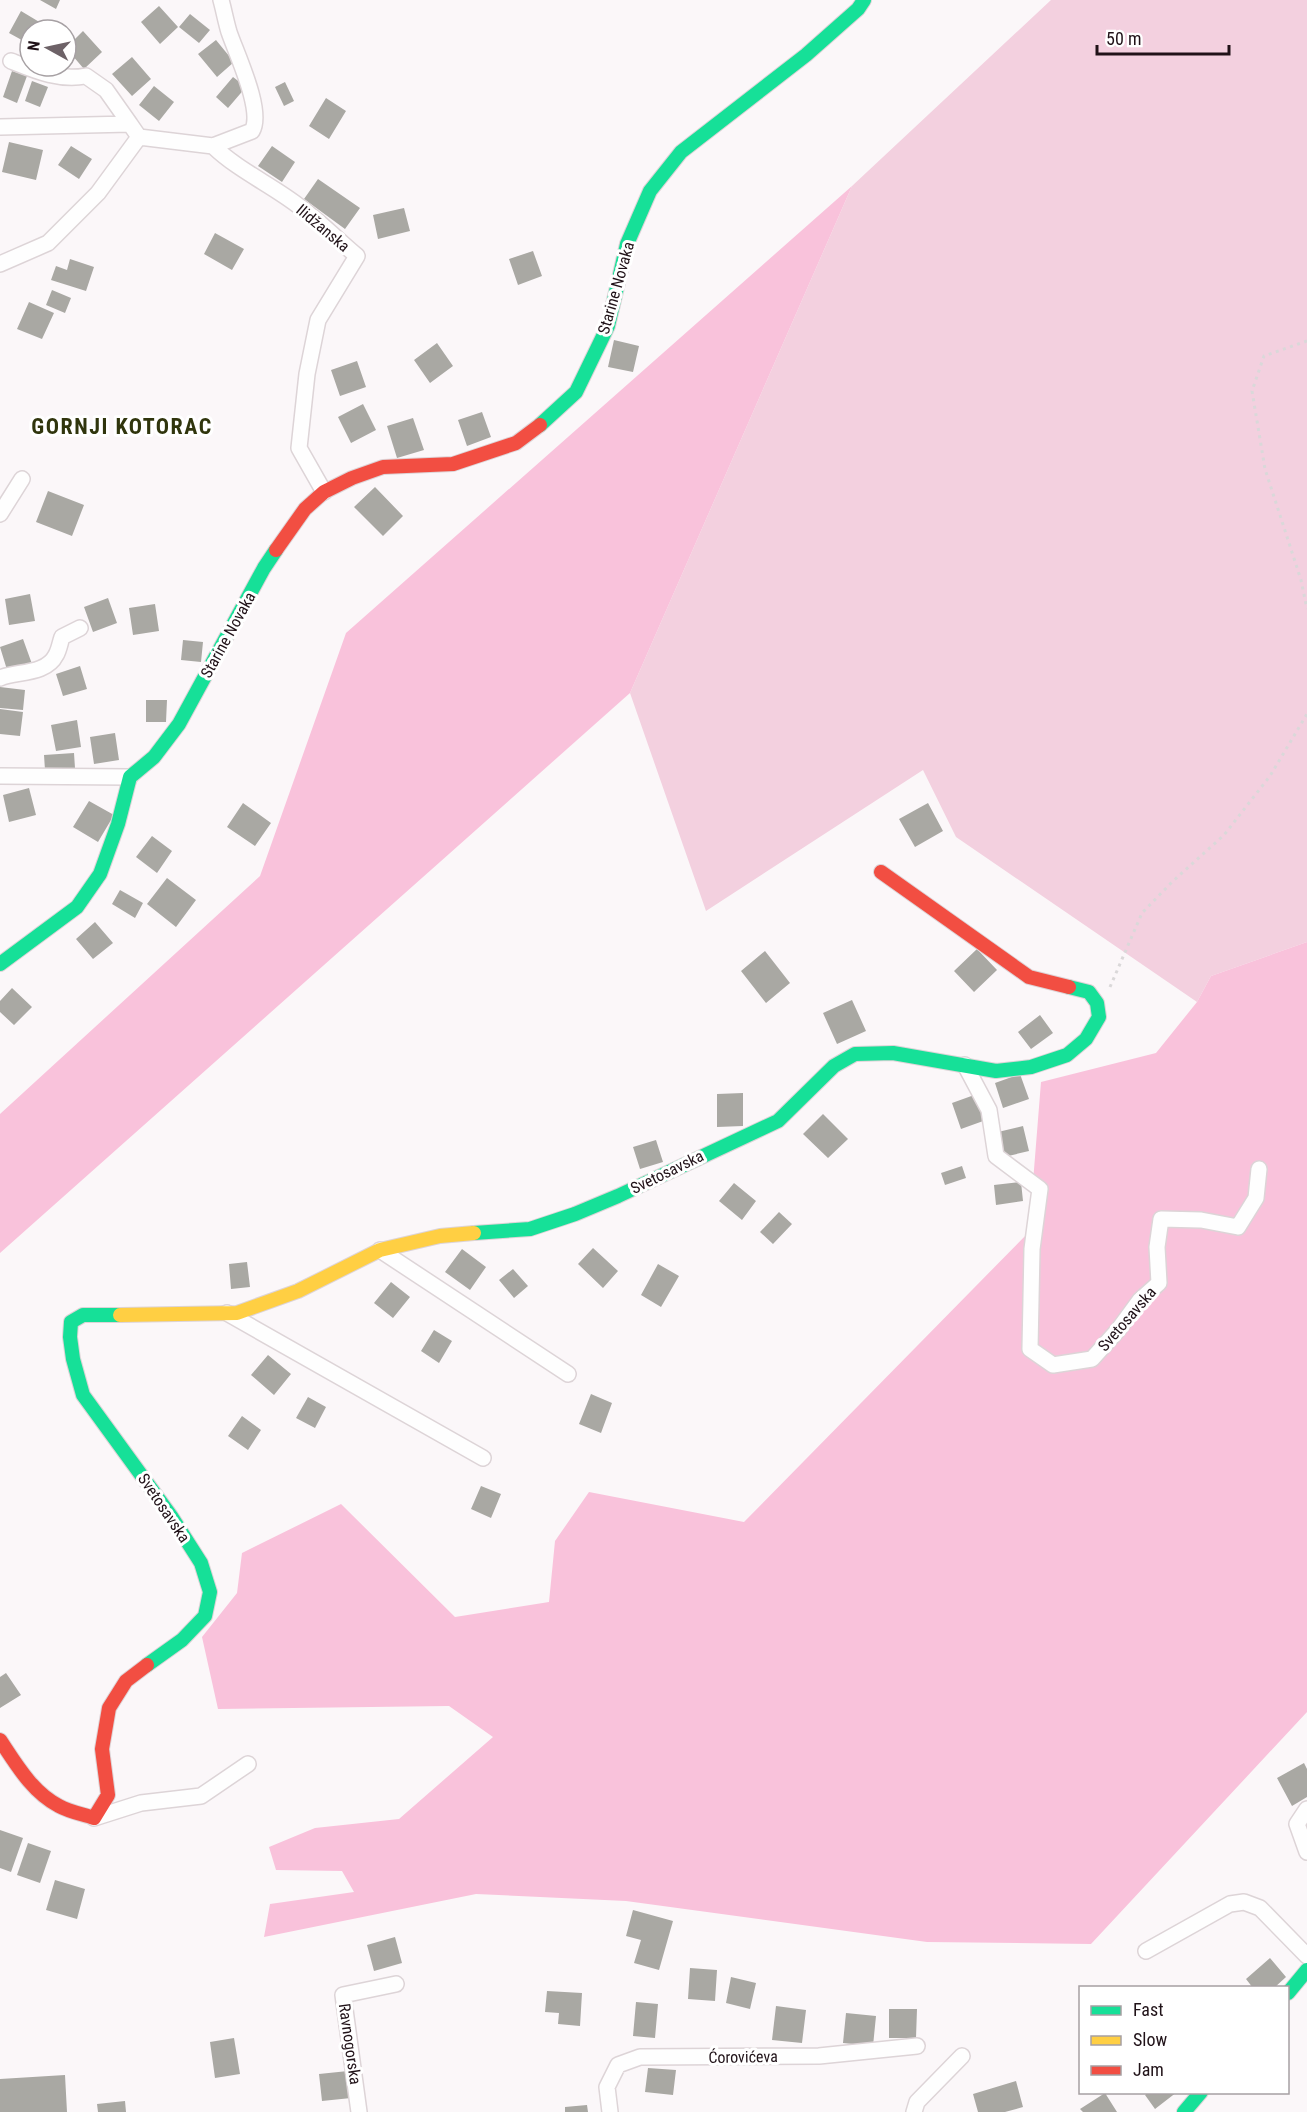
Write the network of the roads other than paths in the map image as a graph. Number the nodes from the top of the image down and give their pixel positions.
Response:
1 (221, 0) edge
2 (864, 0) edge
3 (11, 61) dead end
4 (130, 124) junction
5 (0, 127) edge
6 (139, 137) junction
7 (213, 146) junction
8 (0, 264) edge
9 (22, 479) dead end
10 (324, 492) junction
11 (0, 514) edge
12 (80, 628) dead end
13 (0, 678) edge
14 (0, 776) edge
15 (130, 777) junction
16 (882, 872) dead end
17 (0, 964) edge
18 (965, 1065) junction
19 (1260, 1169) dead end
20 (380, 1250) junction
21 (227, 1313) junction
22 (568, 1374) dead end
23 (483, 1458) dead end
24 (0, 1740) edge
25 (248, 1764) dead end
26 (1307, 1809) edge
27 (94, 1818) junction
28 (1307, 1852) edge
29 (1304, 1949) edge
30 (1146, 1951) dead end
31 (1307, 1970) edge
32 (396, 1984) dead end
33 (1289, 1991) edge
34 (917, 2046) dead end
35 (962, 2056) dead end
36 (1199, 2094) edge
37 (360, 2112) edge
38 (610, 2112) edge
39 (914, 2112) edge
40 (1184, 2112) edge

1 - 7 street
2 - 10 street, Starine Novaka
3 - 4 street
4 - 5 street
4 - 6 street
6 - 7 street
6 - 8 street
7 - 10 street, Ilidžanska
9 - 11 street
10 - 15 street, Starine Novaka
12 - 13 street
14 - 15 street
15 - 17 street
16 - 18 street, Svetosavska
18 - 19 street, Svetosavska
18 - 20 street, Svetosavska
20 - 21 street, Svetosavska
20 - 22 street
21 - 23 street
21 - 27 street, Svetosavska
24 - 27 street
25 - 27 street
26 - 28 street
29 - 30 street
31 - 33 street
32 - 37 street, Ravnogorska
34 - 38 street, Ćorovićeva
35 - 39 street
36 - 40 street

